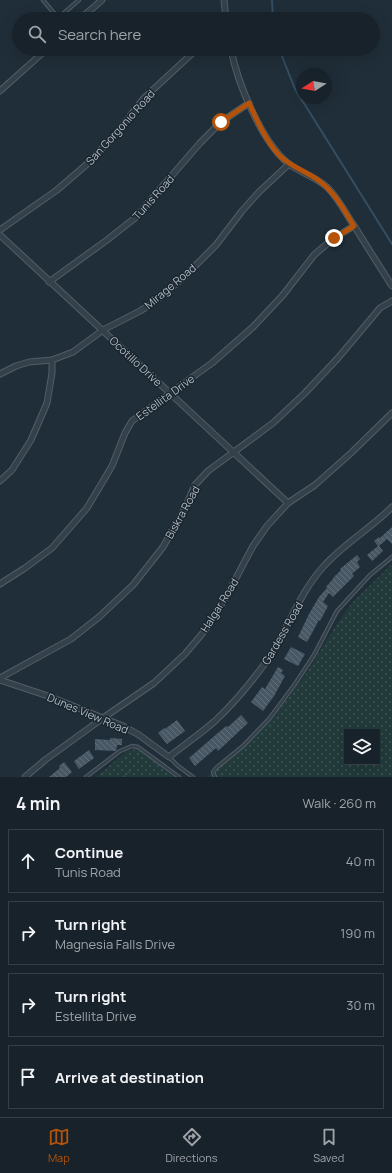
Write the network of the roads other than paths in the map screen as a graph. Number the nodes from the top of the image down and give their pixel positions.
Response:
1 (43, 0) edge
2 (79, 0) edge
3 (102, 0) edge
4 (224, 0) edge
5 (53, 12) edge
6 (65, 12) edge
7 (88, 12) edge
8 (225, 12) edge
9 (39, 56) edge
10 (189, 56) edge
11 (233, 56) edge
12 (0, 91) edge
13 (249, 103) junction
14 (289, 164) junction
15 (354, 226) junction
16 (0, 230) edge
17 (0, 235) edge
18 (49, 282) junction
19 (392, 286) edge
20 (392, 301) edge
21 (103, 330) junction
22 (52, 360) junction
23 (0, 374) edge
24 (170, 393) junction
25 (392, 412) edge
26 (234, 452) junction
27 (0, 481) edge
28 (288, 504) junction
29 (392, 507) edge
30 (392, 557) edge
31 (0, 584) edge
32 (0, 679) edge
33 (103, 718) junction
34 (169, 757) junction
35 (25, 777) edge
36 (86, 777) edge
37 (179, 777) edge
38 (193, 777) edge
39 (215, 777) edge

1 - 5 lane
2 - 6 lane
3 - 7 street
4 - 8 street
9 - 12 street
10 - 16 street, San Gorgonio Road
11 - 13 street
13 - 14 street
13 - 18 street, Tunis Road
14 - 15 street
14 - 21 street, Mirage Road
15 - 19 street
15 - 24 street, Estellita Drive
17 - 18 street, Ocotillo Drive
18 - 21 street, Ocotillo Drive
20 - 26 street, Biskra Road
21 - 22 street, Mirage Road
21 - 24 street, Ocotillo Drive
22 - 23 street, Mirage Road
22 - 27 street
24 - 26 street, Ocotillo Drive
24 - 31 street, Estellita Drive
25 - 28 street, Halgar Road
26 - 28 street, Ocotillo Drive
26 - 32 street, Biskra Road
28 - 33 street, Halgar Road
29 - 34 street, Gardess Road
30 - 39 lane
32 - 33 street, Dunes View Road
33 - 34 street, Dunes View Road
33 - 35 street, Halgar Road
34 - 38 lane
36 - 37 lane

